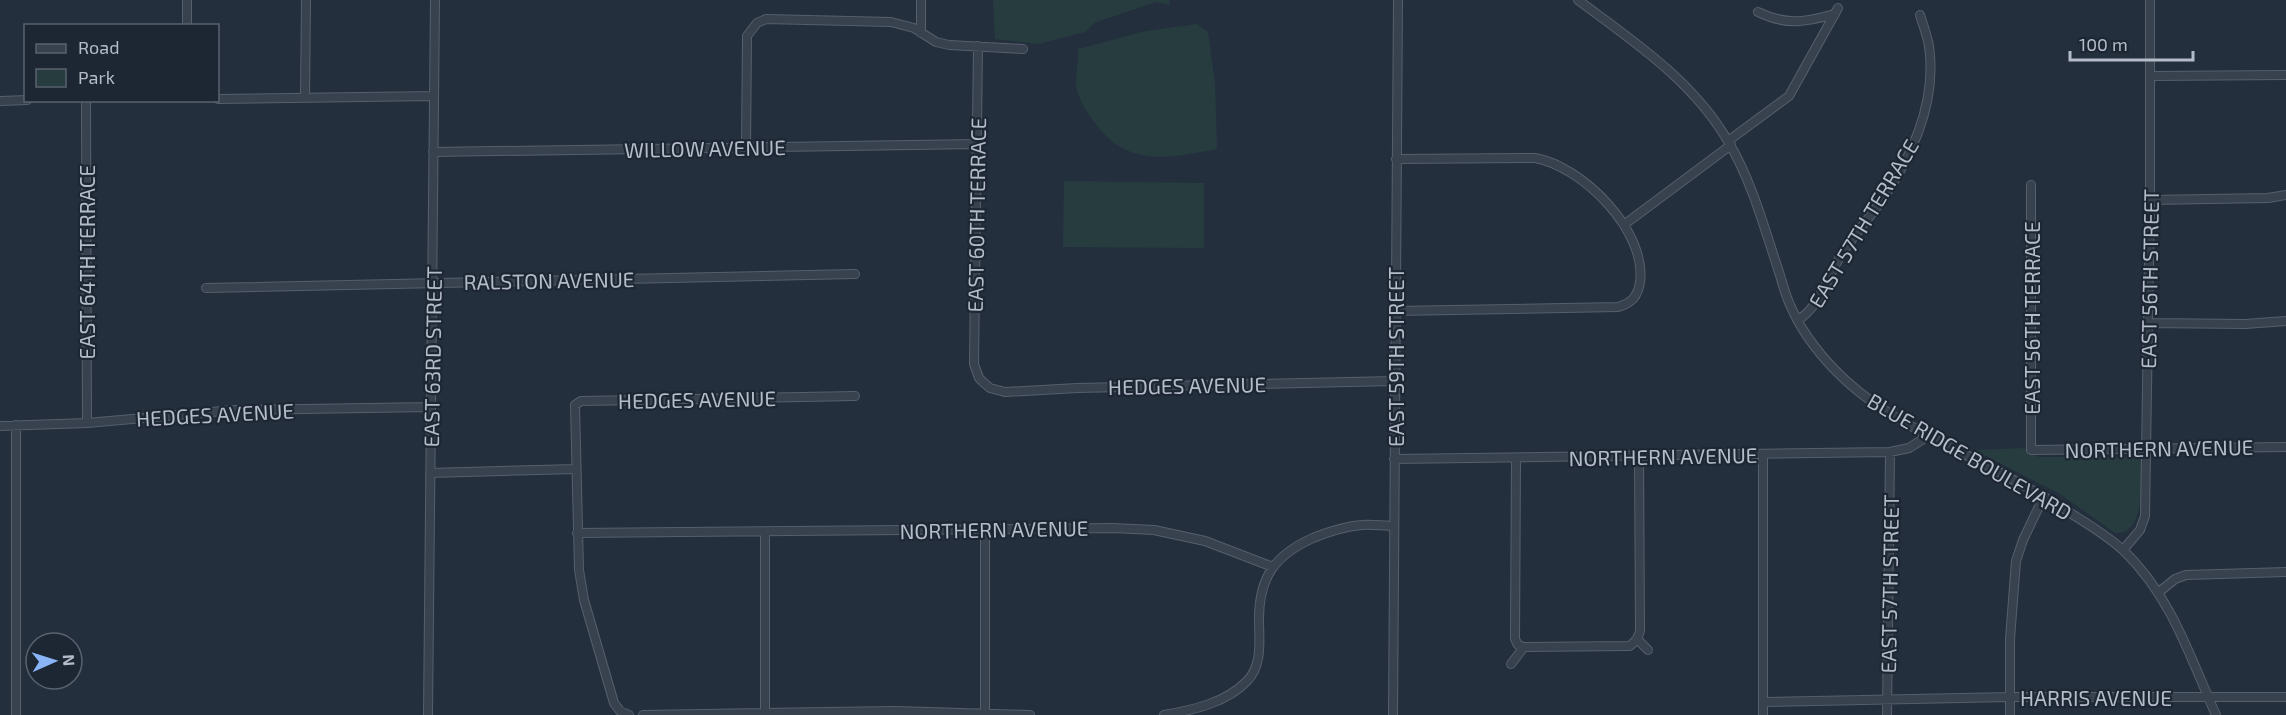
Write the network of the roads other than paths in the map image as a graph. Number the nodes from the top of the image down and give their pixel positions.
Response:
1 (187, 0) edge
2 (306, 0) edge
3 (435, 0) edge
4 (921, 0) edge
5 (1398, 0) edge
6 (1578, 0) edge
7 (2150, 0) edge
8 (1758, 12) dead end
9 (1920, 15) dead end
10 (187, 24) edge
11 (921, 33) junction
12 (978, 46) junction
13 (1023, 49) dead end
14 (2286, 75) edge
15 (2151, 76) junction
16 (434, 96) junction
17 (305, 98) junction
18 (219, 99) edge
19 (24, 100) edge
20 (0, 101) edge
21 (86, 102) edge
22 (1729, 143) junction
23 (976, 144) junction
24 (746, 148) junction
25 (433, 152) junction
26 (1396, 159) junction
27 (2031, 185) dead end
28 (2286, 195) edge
29 (2150, 200) junction
30 (1625, 224) junction
31 (855, 274) dead end
32 (432, 284) junction
33 (206, 288) dead end
34 (1395, 311) junction
35 (1798, 320) junction
36 (2286, 321) edge
37 (2149, 323) junction
38 (1395, 381) junction
39 (983, 382) joint
40 (855, 396) dead end
41 (431, 407) junction
42 (87, 423) junction
43 (16, 425) junction
44 (0, 426) edge
45 (1928, 436) junction
46 (2286, 447) edge
47 (2147, 448) junction
48 (2031, 450) joint
49 (1890, 452) junction
50 (1763, 454) junction
51 (1639, 456) junction
52 (1516, 458) junction
53 (1394, 459) junction
54 (576, 469) junction
55 (430, 473) junction
56 (2044, 496) junction
57 (1394, 526) junction
58 (985, 528) junction
59 (765, 532) junction
60 (577, 533) junction
61 (2123, 550) junction
62 (1273, 567) junction
63 (2286, 572) edge
64 (2159, 592) junction
65 (1637, 639) junction
66 (1524, 647) junction
67 (1648, 650) dead end
68 (1511, 664) dead end
69 (2207, 696) junction
70 (2010, 697) junction
71 (2286, 697) edge
72 (1887, 700) junction
73 (1763, 702) junction
74 (765, 714) edge
75 (985, 714) edge
76 (16, 715) edge
77 (428, 715) edge
78 (629, 715) edge
79 (644, 715) edge
80 (1030, 715) edge
81 (1164, 715) edge
82 (1393, 715) edge
83 (1763, 715) edge
84 (1887, 715) edge
85 (2010, 715) edge
86 (2216, 715) edge

1 - 10 street
2 - 17 street
3 - 16 street, EAST 63RD STREET
4 - 11 street
5 - 26 street, EAST 59TH STREET
6 - 22 street, BLUE RIDGE BOULEVARD
7 - 15 street, EAST 56TH STREET
8 - 22 street
9 - 35 street, EAST 57TH TERRACE
11 - 12 street
11 - 24 street
12 - 13 street
12 - 23 street, EAST 60TH TERRACE
14 - 15 street
15 - 29 street, EAST 56TH STREET
16 - 17 street
16 - 25 street, EAST 63RD STREET
17 - 18 street
19 - 20 street
21 - 42 street, EAST 64TH TERRACE
22 - 30 street
22 - 35 street, BLUE RIDGE BOULEVARD
23 - 24 street, WILLOW AVENUE
23 - 39 street, EAST 60TH TERRACE
24 - 25 street, WILLOW AVENUE
25 - 32 street, EAST 63RD STREET
26 - 30 street
26 - 34 street, EAST 59TH STREET
27 - 48 street, EAST 56TH TERRACE
28 - 29 street
29 - 37 street, EAST 56TH STREET
30 - 34 street
31 - 32 street, RALSTON AVENUE
32 - 33 street, RALSTON AVENUE
32 - 41 street, EAST 63RD STREET
34 - 38 street, EAST 59TH STREET
35 - 45 street, BLUE RIDGE BOULEVARD
36 - 37 street
37 - 47 street, EAST 56TH STREET
38 - 39 street, HEDGES AVENUE
38 - 53 street, EAST 59TH STREET
40 - 54 street, HEDGES AVENUE
41 - 42 street, HEDGES AVENUE
41 - 55 street, EAST 63RD STREET
42 - 43 street, HEDGES AVENUE
43 - 44 street, HEDGES AVENUE
43 - 76 street
45 - 49 street, NORTHERN AVENUE
45 - 56 street, BLUE RIDGE BOULEVARD
46 - 47 street, NORTHERN AVENUE
47 - 48 street, NORTHERN AVENUE
47 - 61 street, EAST 56TH STREET
49 - 50 street, NORTHERN AVENUE
49 - 72 street, EAST 57TH STREET
50 - 51 street, NORTHERN AVENUE
50 - 73 street
51 - 52 street, NORTHERN AVENUE
51 - 65 street
52 - 53 street, NORTHERN AVENUE
52 - 66 street
53 - 57 street, EAST 59TH STREET
54 - 55 street
54 - 60 street
55 - 77 street, EAST 63RD STREET
56 - 61 street, BLUE RIDGE BOULEVARD
56 - 70 street
57 - 62 street
57 - 82 street, EAST 59TH STREET
58 - 59 street, NORTHERN AVENUE
58 - 62 street, NORTHERN AVENUE
58 - 75 street
59 - 60 street, NORTHERN AVENUE
59 - 74 street
60 - 78 street
61 - 64 street, BLUE RIDGE BOULEVARD
62 - 81 street
63 - 64 street
64 - 69 street, BLUE RIDGE BOULEVARD
65 - 66 street
65 - 67 street
66 - 68 street
69 - 70 street, HARRIS AVENUE
69 - 71 street, HARRIS AVENUE
69 - 86 street, BLUE RIDGE BOULEVARD
70 - 72 street, HARRIS AVENUE
70 - 85 street
72 - 73 street, HARRIS AVENUE
72 - 84 street, EAST 57TH STREET
73 - 83 street
74 - 75 street
74 - 79 street
75 - 80 street

